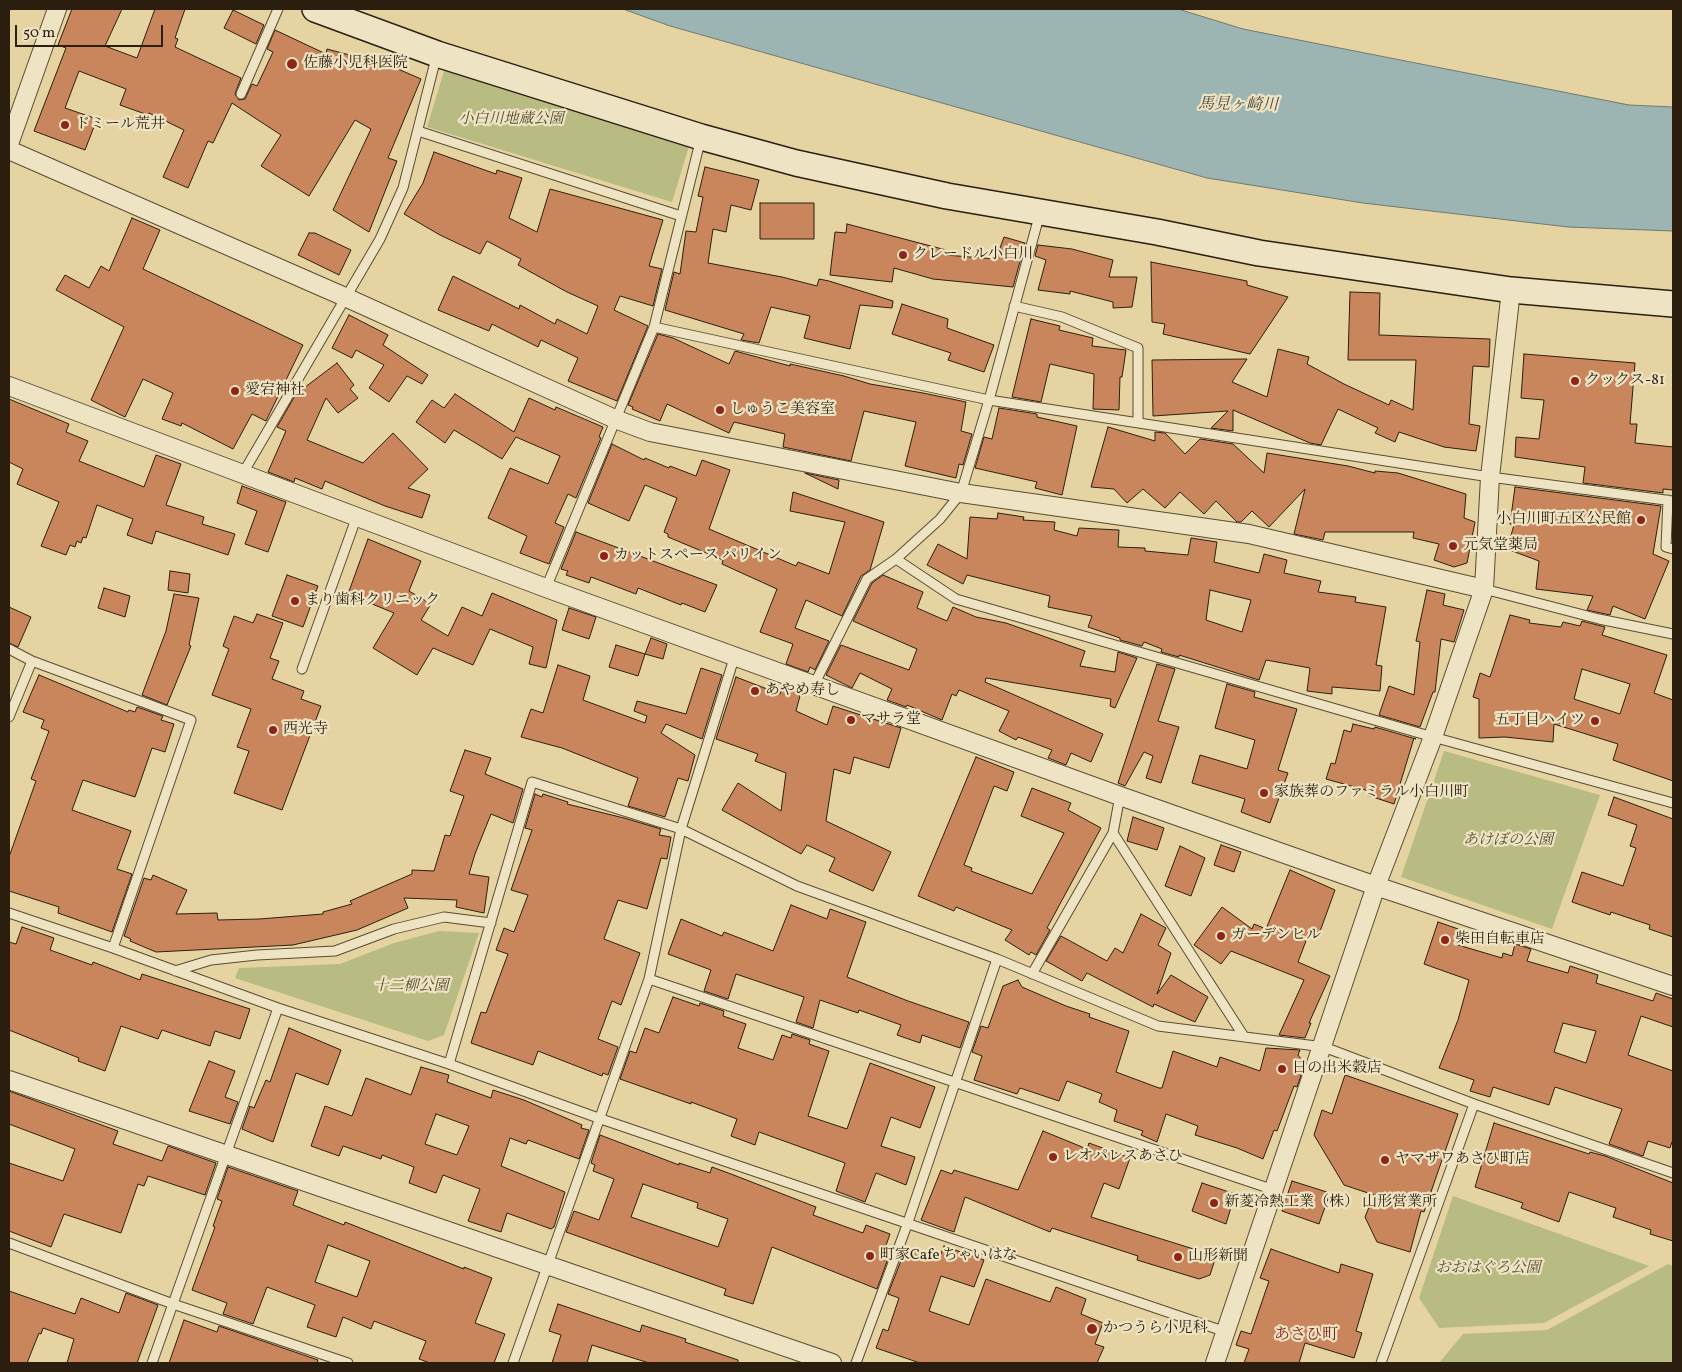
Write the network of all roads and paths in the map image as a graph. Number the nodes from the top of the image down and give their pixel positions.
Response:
1 (57, 9) edge
2 (278, 9) edge
3 (315, 9) edge
4 (437, 54) junction
5 (242, 94) dead end
6 (418, 131) junction
7 (701, 137) junction
8 (9, 144) edge
9 (9, 150) edge
10 (1040, 213) junction
11 (681, 216) junction
12 (1510, 290) junction
13 (345, 297) junction
14 (1673, 304) edge
15 (1014, 306) junction
16 (654, 327) junction
17 (9, 386) edge
18 (989, 400) junction
19 (615, 419) junction
20 (1138, 423) junction
21 (243, 473) junction
22 (1490, 477) junction
23 (961, 493) junction
24 (1671, 500) edge
25 (357, 516) junction
26 (1673, 549) edge
27 (896, 559) junction
28 (546, 588) junction
29 (1484, 589) junction
30 (1673, 634) edge
31 (9, 649) edge
32 (735, 655) junction
33 (32, 661) junction
34 (302, 669) dead end
35 (814, 685) junction
36 (9, 717) edge
37 (1433, 737) junction
38 (1120, 796) junction
39 (1673, 803) edge
40 (681, 830) junction
41 (1113, 833) junction
42 (1376, 886) junction
43 (9, 913) edge
44 (491, 923) junction
45 (113, 948) junction
46 (997, 959) junction
47 (174, 971) junction
48 (1032, 974) junction
49 (649, 979) junction
50 (1673, 986) edge
51 (278, 1008) junction
52 (1243, 1036) junction
53 (1324, 1047) junction
54 (449, 1064) junction
55 (9, 1080) edge
56 (955, 1083) junction
57 (1474, 1104) junction
58 (600, 1119) junction
59 (226, 1155) junction
60 (1673, 1173) edge
61 (1274, 1190) junction
62 (907, 1225) junction
63 (9, 1243) edge
64 (547, 1266) junction
65 (173, 1304) junction
66 (1226, 1332) junction
67 (152, 1363) edge
68 (348, 1363) edge
69 (513, 1363) edge
70 (832, 1363) edge
71 (856, 1363) edge
72 (1215, 1363) edge
73 (1382, 1363) edge

1 - 8 street
2 - 5 lane
3 - 4 street
4 - 6 lane
4 - 7 street
6 - 11 lane
6 - 13 lane
7 - 10 street
7 - 11 lane
9 - 13 street
10 - 12 street
10 - 15 lane
11 - 16 lane
12 - 14 street
12 - 22 street
13 - 19 street
13 - 21 lane
15 - 18 lane
15 - 20 lane
16 - 18 lane
16 - 19 lane
17 - 21 street
18 - 20 lane
18 - 23 lane
19 - 23 street
19 - 28 lane
20 - 22 lane
21 - 25 street
22 - 24 lane
22 - 29 street
23 - 27 lane
23 - 29 street
24 - 26 lane
25 - 28 street
25 - 34 lane
27 - 35 lane
27 - 37 lane
28 - 32 street
29 - 30 lane
29 - 37 street
31 - 33 lane
32 - 35 street
32 - 40 lane
33 - 36 lane
33 - 45 lane
35 - 38 street
37 - 39 lane
37 - 42 street
38 - 41 lane
38 - 42 street
40 - 44 lane
40 - 46 lane
40 - 49 lane
41 - 48 lane
41 - 52 lane
42 - 50 street
42 - 53 street
43 - 45 lane
44 - 47 lane
44 - 54 lane
45 - 47 lane
46 - 48 lane
46 - 56 lane
47 - 51 lane
48 - 52 lane
49 - 56 lane
49 - 58 lane
51 - 54 lane
51 - 59 lane
52 - 53 lane
53 - 57 lane
53 - 61 street
54 - 58 lane
55 - 59 street
56 - 61 lane
56 - 62 lane
57 - 60 lane
57 - 73 lane
58 - 62 lane
58 - 64 lane
59 - 64 street
59 - 65 lane
61 - 66 street
62 - 66 lane
62 - 71 lane
63 - 65 lane
64 - 69 lane
64 - 70 street
65 - 67 lane
65 - 68 lane
66 - 72 street

